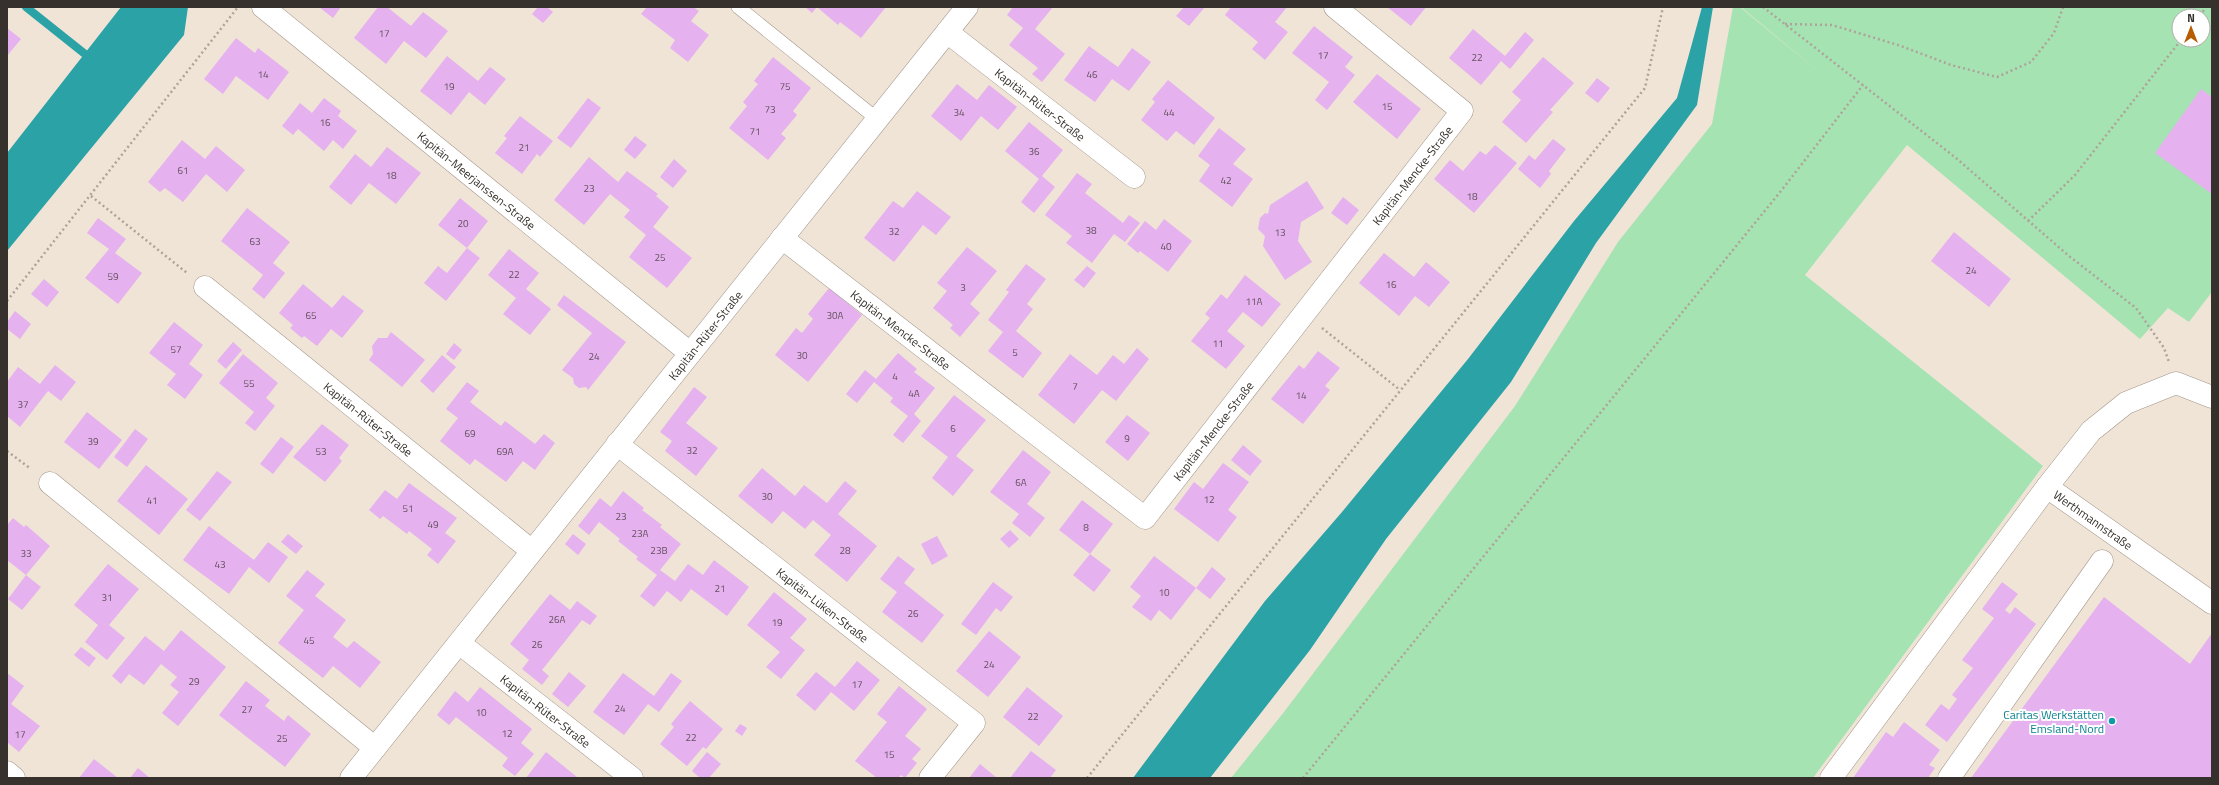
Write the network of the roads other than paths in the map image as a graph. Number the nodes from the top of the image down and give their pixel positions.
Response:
1 (263, 7) edge
2 (738, 7) edge
3 (967, 7) edge
4 (1335, 7) edge
5 (947, 32) junction
6 (877, 119) junction
7 (1134, 177) dead end
8 (782, 238) junction
9 (205, 287) road end
10 (690, 353) junction
11 (2212, 397) edge
12 (617, 444) junction
13 (50, 483) road end
14 (2048, 487) junction
15 (532, 551) junction
16 (2102, 561) dead end
17 (2212, 603) edge
18 (458, 643) junction
19 (374, 748) junction
20 (7, 772) edge
21 (14, 778) edge
22 (351, 778) edge
23 (632, 778) edge
24 (930, 778) edge
25 (1831, 778) edge
26 (1949, 778) edge

1 - 10 street, Kapitän-Meerjanssen-Straße
2 - 6 lane
3 - 5 street, Kapitän-Rüter-Straße
4 - 8 street, Kapitän-Mencke-Straße
5 - 6 street, Kapitän-Rüter-Straße
5 - 7 street, Kapitän-Rüter-Straße
6 - 8 street, Kapitän-Rüter-Straße
8 - 10 street, Kapitän-Rüter-Straße
9 - 15 street, Kapitän-Rüter-Straße
10 - 12 street, Kapitän-Rüter-Straße
11 - 14 street, Werthmannstraße
12 - 15 street, Kapitän-Rüter-Straße
12 - 24 street, Kapitän-Lüken-Straße
13 - 19 street
14 - 17 street, Werthmannstraße
14 - 25 street
15 - 18 street, Kapitän-Rüter-Straße
16 - 26 street
18 - 19 street, Kapitän-Rüter-Straße
18 - 23 street, Kapitän-Rüter-Straße
19 - 22 street, Kapitän-Rüter-Straße
20 - 21 street

